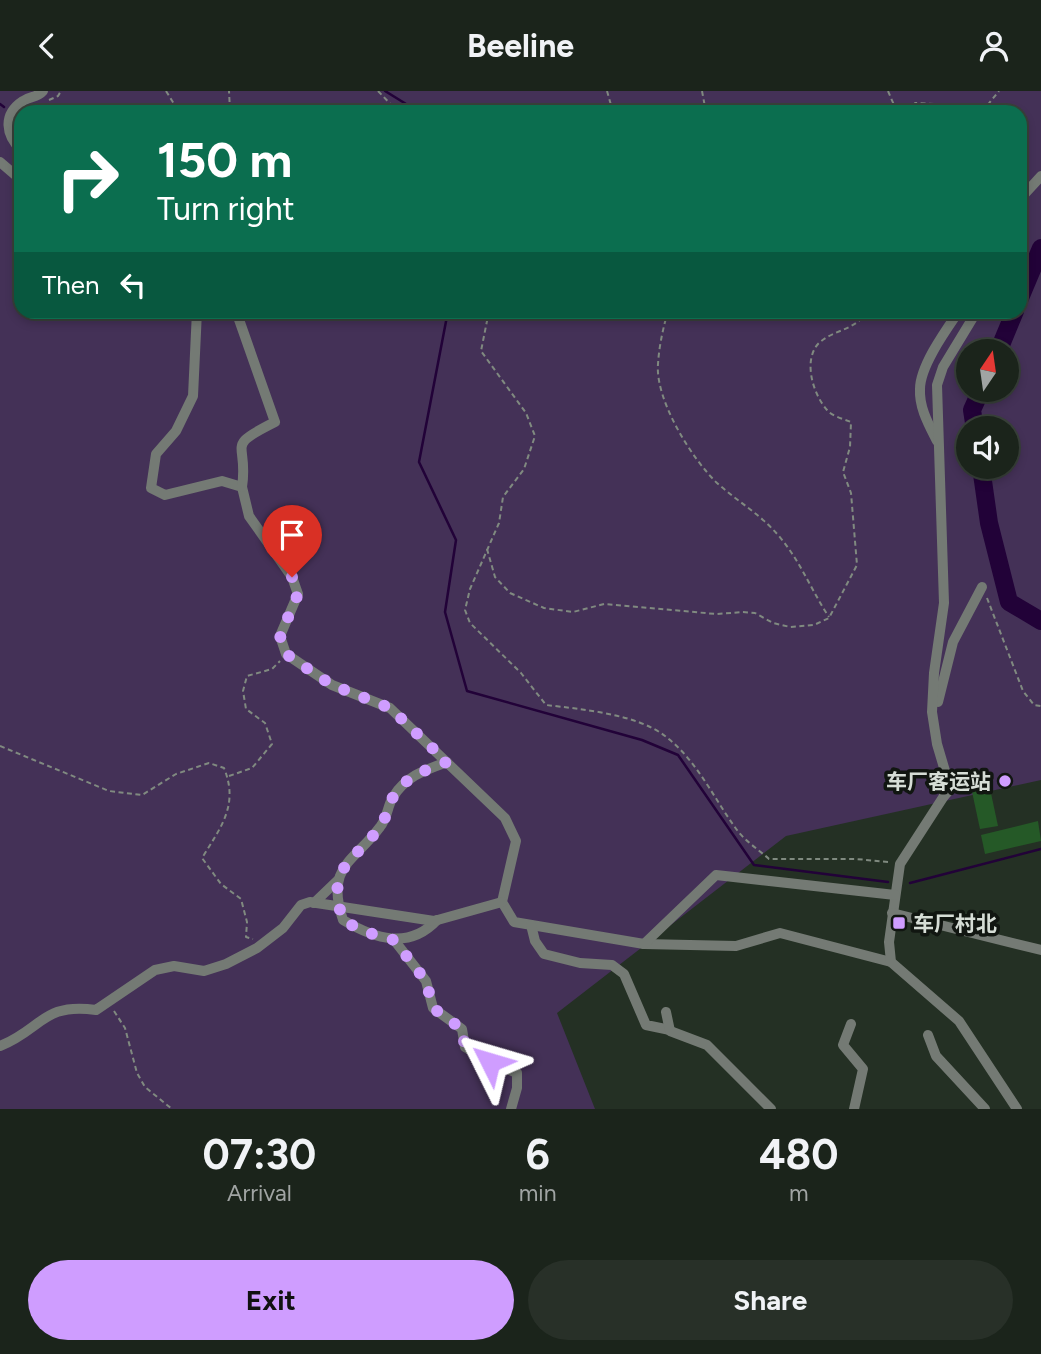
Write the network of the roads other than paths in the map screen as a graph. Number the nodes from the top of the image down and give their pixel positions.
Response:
1 (43, 91) edge
2 (18, 105) edge
3 (14, 110) edge
4 (14, 143) edge
5 (0, 162) edge
6 (14, 174) edge
7 (1041, 176) edge
8 (1027, 191) edge
9 (197, 319) edge
10 (239, 319) edge
11 (954, 319) edge
12 (972, 319) edge
13 (939, 447) junction
14 (242, 487) junction
15 (982, 586) road end
16 (934, 722) junction
17 (447, 762) junction
18 (969, 778) dead end
19 (944, 796) junction
20 (338, 880) junction
21 (895, 895) junction
22 (502, 902) junction
23 (314, 903) junction
24 (338, 906) junction
25 (892, 913) junction
26 (437, 920) junction
27 (531, 925) junction
28 (394, 940) junction
29 (644, 944) junction
30 (1041, 950) edge
31 (891, 962) junction
32 (666, 1012) dead end
33 (851, 1024) dead end
34 (670, 1030) junction
35 (928, 1035) dead end
36 (0, 1046) edge
37 (511, 1109) edge
38 (771, 1109) edge
39 (854, 1109) edge
40 (985, 1109) edge
41 (1017, 1109) edge

1 - 2 street
3 - 4 street
5 - 6 street
7 - 8 street
9 - 14 street
10 - 14 street
11 - 13 street
12 - 13 street
13 - 16 street
14 - 17 street
15 - 16 street
16 - 19 street
17 - 20 street
17 - 22 street
18 - 19 street
19 - 21 street
20 - 23 street
20 - 24 street
21 - 25 street
21 - 29 street
22 - 26 street
22 - 27 street
23 - 24 street
23 - 36 street
24 - 26 street
24 - 28 street
25 - 30 street
25 - 31 street
26 - 28 street
27 - 29 street
27 - 34 street
28 - 37 street
29 - 31 street
31 - 41 street
32 - 34 street
33 - 39 street
34 - 38 street
35 - 40 street

